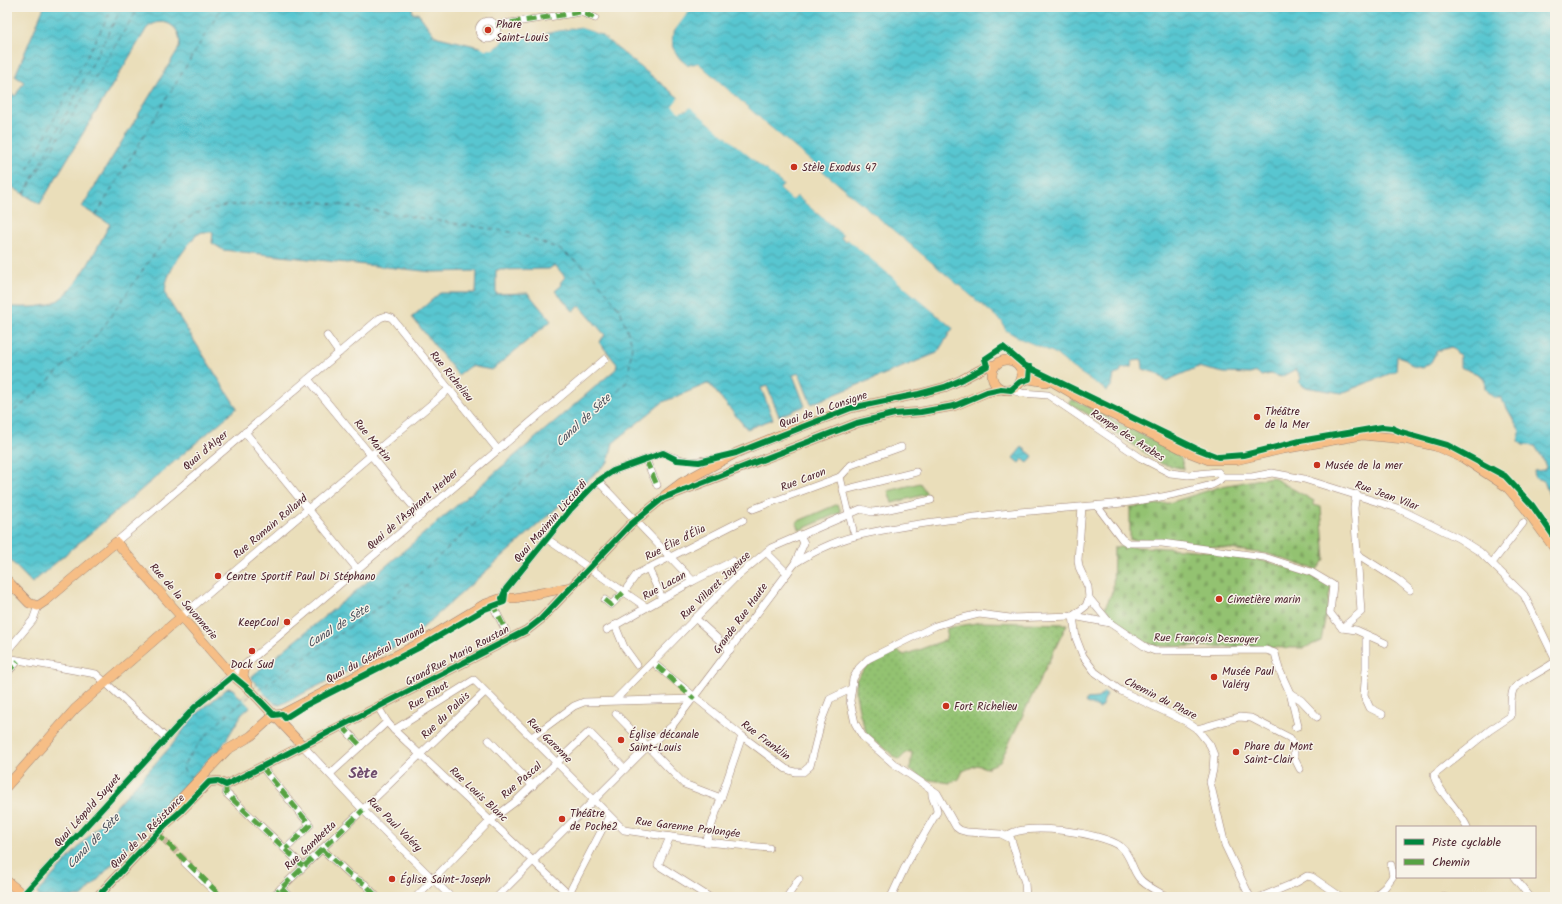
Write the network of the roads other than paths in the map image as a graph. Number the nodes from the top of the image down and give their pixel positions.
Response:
1 (595, 18) dead end
2 (496, 25) dead end
3 (389, 317) joint
4 (327, 336) dead end
5 (339, 353) junction
6 (605, 359) dead end
7 (995, 365) junction
8 (1021, 370) junction
9 (308, 379) junction
10 (1020, 383) junction
11 (1054, 384) junction
12 (449, 389) junction
13 (1005, 390) junction
14 (1026, 393) junction
15 (245, 432) junction
16 (901, 447) dead end
17 (498, 450) junction
18 (736, 453) junction
19 (371, 455) junction
20 (646, 460) junction
21 (916, 472) dead end
22 (840, 477) junction
23 (1222, 477) junction
24 (598, 481) junction
25 (657, 485) dead end
26 (678, 488) junction
27 (844, 490) junction
28 (1356, 494) junction
29 (932, 500) dead end
30 (1097, 506) junction
31 (1082, 507) junction
32 (309, 508) junction
33 (753, 509) dead end
34 (849, 514) junction
35 (421, 516) junction
36 (635, 520) junction
37 (743, 520) dead end
38 (1523, 523) dead end
39 (853, 530) dead end
40 (800, 535) junction
41 (547, 539) junction
42 (116, 542) junction
43 (1555, 549) edge
44 (766, 552) junction
45 (1357, 554) junction
46 (670, 556) junction
47 (733, 561) dead end
48 (795, 563) junction
49 (1492, 563) junction
50 (589, 568) junction
51 (648, 568) junction
52 (358, 570) junction
53 (786, 573) junction
54 (7, 580) edge
55 (693, 581) junction
56 (1410, 590) dead end
57 (624, 592) junction
58 (559, 594) junction
59 (504, 595) junction
60 (662, 598) junction
61 (1089, 598) junction
62 (605, 600) dead end
63 (491, 602) junction
64 (38, 606) junction
65 (646, 607) junction
66 (1073, 616) junction
67 (181, 617) junction
68 (695, 618) junction
69 (1110, 623) junction
70 (615, 625) junction
71 (1342, 628) junction
72 (607, 630) dead end
73 (506, 631) dead end
74 (1366, 635) junction
75 (1385, 643) dead end
76 (730, 650) junction
77 (7, 651) edge
78 (7, 658) edge
79 (1555, 659) edge
80 (18, 661) junction
81 (1555, 662) edge
82 (637, 665) dead end
83 (245, 666) junction
84 (656, 666) dead end
85 (7, 673) edge
86 (233, 676) junction
87 (474, 680) joint
88 (107, 682) junction
89 (851, 688) junction
90 (251, 691) junction
91 (485, 692) junction
92 (1290, 693) junction
93 (694, 699) junction
94 (615, 700) junction
95 (378, 708) junction
96 (616, 714) dead end
97 (1382, 714) dead end
98 (274, 716) junction
99 (1317, 717) dead end
100 (387, 722) junction
101 (342, 726) junction
102 (1298, 727) dead end
103 (1197, 729) junction
104 (394, 730) junction
105 (742, 736) junction
106 (532, 737) junction
107 (166, 738) junction
108 (489, 740) dead end
109 (303, 746) junction
110 (361, 746) junction
111 (648, 747) junction
112 (420, 755) junction
113 (557, 763) junction
114 (262, 767) junction
115 (1300, 769) dead end
116 (626, 770) junction
117 (330, 774) junction
118 (226, 785) junction
119 (7, 786) edge
120 (533, 786) junction
121 (932, 790) junction
122 (721, 798) junction
123 (594, 800) junction
124 (363, 810) junction
125 (610, 816) junction
126 (491, 820) junction
127 (165, 825) junction
128 (1466, 826) edge
129 (1007, 836) junction
130 (670, 837) junction
131 (706, 842) junction
132 (769, 848) dead end
133 (286, 849) junction
134 (322, 849) junction
135 (533, 861) junction
136 (185, 863) tunnel mouth
137 (1391, 865) dead end
138 (303, 866) junction
139 (1515, 878) edge
140 (434, 880) junction
141 (799, 880) dead end
142 (7, 881) edge
143 (281, 888) junction
144 (568, 895) edge
145 (23, 896) edge
146 (97, 897) edge
147 (220, 897) edge
148 (272, 897) edge
149 (290, 897) edge
150 (377, 897) edge
151 (416, 897) edge
152 (451, 897) edge
153 (497, 897) edge
154 (709, 897) edge
155 (787, 897) edge
156 (891, 897) edge
157 (1026, 897) edge
158 (1167, 897) edge
159 (1250, 897) edge
160 (1261, 897) edge
161 (1341, 897) edge
162 (1374, 897) edge
163 (1530, 897) edge

1 - 2 street
3 - 5 street, Quai d'Alger
3 - 12 street, Rue Richelieu
4 - 5 street
5 - 9 street, Quai d'Alger
6 - 17 street, Quai de l'Aspirant Herber
7 - 8 main road
7 - 13 main road
7 - 18 main road, Quai de la Consigne
8 - 10 main road
8 - 11 main road
9 - 15 street, Quai d'Alger
9 - 19 street, Rue Martin
10 - 11 main road
10 - 13 main road
10 - 14 street
11 - 43 main road
12 - 17 street, Rue Richelieu
12 - 19 street, Rue Romain Rolland
13 - 14 street, Rampe des Arabes
13 - 26 main road
14 - 23 street, Rampe des Arabes
15 - 32 street
15 - 42 street, Quai d'Alger
16 - 22 street, Rue Caron
17 - 35 street, Quai de l'Aspirant Herber
18 - 20 street, Quai Maximin Licciardi
18 - 26 main road, Quai de la Consigne
19 - 32 street, Rue Romain Rolland
19 - 35 street, Rue Martin
20 - 24 street, Quai Maximin Licciardi
20 - 25 street
21 - 27 street
22 - 27 street
22 - 33 street, Rue Caron
23 - 28 street, Rue Jean Vilar
23 - 30 street, Rue Jean Vilar
24 - 36 street
24 - 41 street, Quai Maximin Licciardi
26 - 36 main road
27 - 34 street
28 - 45 street
28 - 49 street, Rue Jean Vilar
29 - 34 street, Rue Villaret Joyeuse
30 - 31 street, Rue Jean Vilar
30 - 71 street
31 - 48 street, Grande Rue Haute
31 - 61 street
32 - 52 street
32 - 67 street, Rue Romain Rolland
34 - 39 street
34 - 40 street, Rue Villaret Joyeuse
35 - 52 street, Quai de l'Aspirant Herber
36 - 46 street
36 - 50 main road
37 - 46 street, Rue Élie d'Élia
38 - 49 street
40 - 44 street, Rue Villaret Joyeuse
40 - 48 street
41 - 50 street
41 - 59 street, Quai Maximin Licciardi
42 - 64 main road, Quai d'Alger
42 - 67 main road, Rue de la Savonnerie
44 - 53 street
44 - 68 street, Rue Villaret Joyeuse
45 - 56 street
45 - 71 street
46 - 51 street, Rue Élie d'Élia
46 - 55 street
47 - 55 street, Rue Lacan
48 - 53 street, Grande Rue Haute
49 - 79 street, Rue Jean Vilar
50 - 57 street
50 - 58 main road
51 - 57 street, Rue Élie d'Élia
51 - 60 street
52 - 83 street, Quai de l'Aspirant Herber
53 - 76 street, Grande Rue Haute
54 - 64 main road
55 - 60 street, Rue Lacan
57 - 62 street, Rue Élie d'Élia
57 - 65 street
58 - 59 main road
58 - 95 main road, Grand'Rue Mario Roustan
59 - 63 main road, Quai du Général Durand
60 - 65 street, Rue Lacan
61 - 66 street
61 - 69 street, Rue François Desnoyer
63 - 73 street
63 - 98 main road, Quai du Général Durand
64 - 77 street
65 - 70 street, Rue Lacan
66 - 69 street
66 - 89 street
66 - 103 street, Chemin du Phare
67 - 86 main road, Rue de la Savonnerie
67 - 88 main road, Rue Romain Rolland
68 - 76 street
68 - 94 street, Rue Villaret Joyeuse
69 - 92 street, Rue François Desnoyer
70 - 72 street, Rue Lacan
70 - 82 street
71 - 74 street
74 - 75 street
74 - 97 street
76 - 93 street, Grande Rue Haute
78 - 80 street
80 - 85 street
80 - 88 street
81 - 128 street
83 - 86 street, Quai de l'Aspirant Herber
83 - 90 main road
84 - 93 street, Rue Franklin
86 - 90 main road, Rue de la Savonnerie
86 - 107 street, Quai Léopold Suquet
87 - 91 street, Rue Garenne
87 - 104 street, Rue Ribot
88 - 107 street
88 - 119 main road, Rue Romain Rolland
89 - 105 street, Rue Franklin
89 - 121 street
90 - 98 main road, Rue Paul Valéry
91 - 106 street, Rue Garenne
91 - 112 street, Rue du Palais
92 - 99 street, Rue François Desnoyer
92 - 102 street, Rue François Desnoyer
93 - 94 street
93 - 105 street, Rue Franklin
93 - 111 street, Grande Rue Haute
94 - 106 street
95 - 100 street, Rue Louis Blanc
95 - 101 main road, Grand'Rue Mario Roustan
96 - 111 street
98 - 109 main road, Rue Paul Valéry
98 - 127 main road, Quai du Général Durand
100 - 104 street, Rue Louis Blanc
100 - 110 street
101 - 109 main road, Grand'Rue Mario Roustan
101 - 110 street
103 - 115 street
103 - 159 street, Chemin du Phare
104 - 112 street, Rue Louis Blanc
105 - 122 street
106 - 113 street, Rue Garenne
107 - 145 street, Quai Léopold Suquet
108 - 120 street
109 - 114 main road, Grand'Rue Mario Roustan
109 - 117 street, Rue Paul Valéry
110 - 117 street
111 - 116 street, Grande Rue Haute
111 - 122 street
112 - 124 street, Rue du Palais
112 - 126 street, Rue Louis Blanc
113 - 116 street, Rue Pascal
113 - 120 street, Rue Pascal
113 - 123 street, Rue Garenne
114 - 118 main road, Grand'Rue Mario Roustan
114 - 133 street
116 - 123 street, Grande Rue Haute
117 - 124 street, Rue Paul Valéry
118 - 127 main road, Quai de la Résistance
118 - 133 street
120 - 126 street, Rue Pascal
121 - 129 street
121 - 156 street
122 - 131 street
123 - 125 street, Rue Garenne
123 - 135 street, Grande Rue Haute
124 - 134 street, Rue Gambetta
124 - 140 street, Rue Paul Valéry
125 - 130 street, Rue Garenne Prolongée
125 - 144 street
126 - 135 street, Rue Louis Blanc
126 - 140 street, Rue Pascal
127 - 146 main road, Quai de la Résistance
129 - 157 street
129 - 158 street
130 - 131 street, Rue Garenne Prolongée
130 - 154 street
131 - 132 street, Rue Garenne Prolongée
133 - 138 street
134 - 138 street, Rue Gambetta
134 - 150 street
135 - 144 street, Rue Louis Blanc
135 - 153 street, Grande Rue Haute
136 - 147 street
137 - 162 street
138 - 143 street, Rue Gambetta
139 - 163 street
140 - 151 street, Rue Pascal
140 - 152 street, Rue Paul Valéry
141 - 155 street
142 - 145 main road
143 - 148 street, Rue Gambetta
143 - 149 street
160 - 161 street

